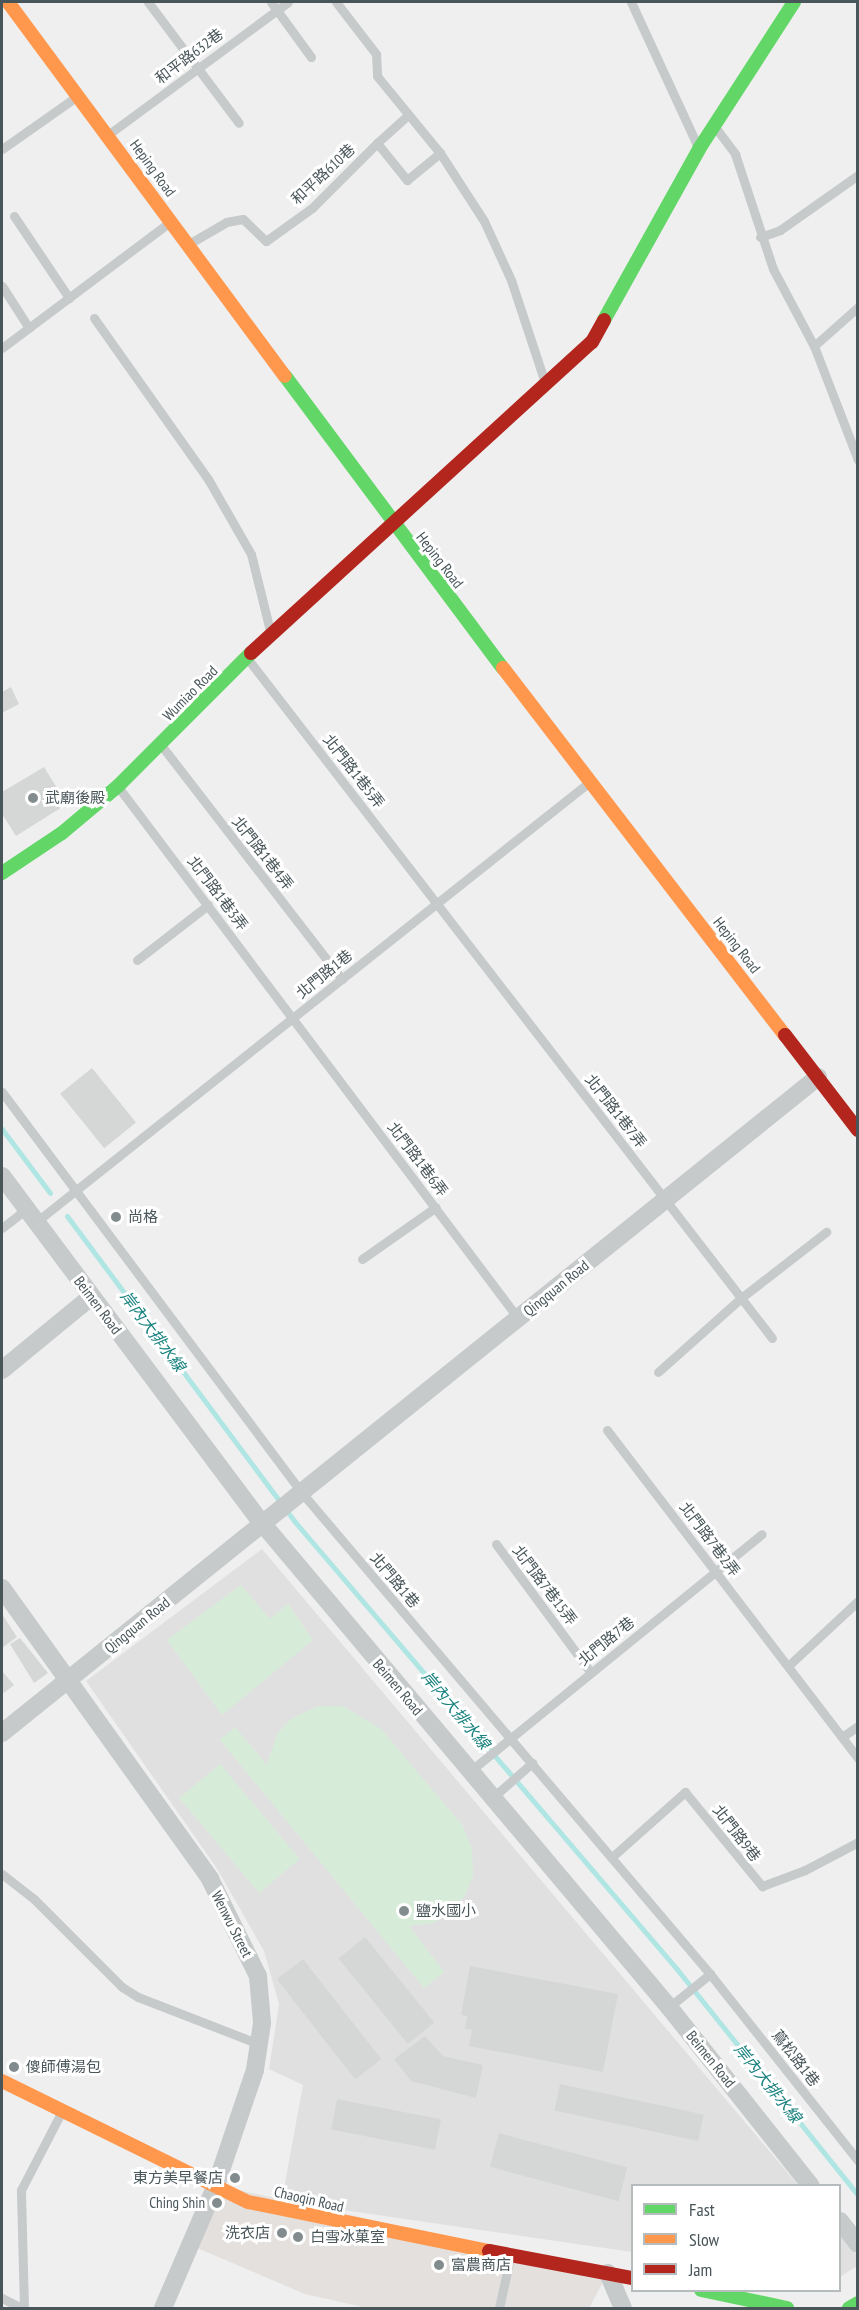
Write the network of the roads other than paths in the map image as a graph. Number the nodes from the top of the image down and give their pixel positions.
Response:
1 (8, 2) edge
2 (148, 2) edge
3 (270, 2) edge
4 (288, 2) edge
5 (336, 2) edge
6 (631, 2) edge
7 (794, 2) edge
8 (277, 10) junction
9 (311, 57) dead end
10 (198, 69) junction
11 (80, 94) junction
12 (408, 115) junction
13 (239, 123) dead end
14 (715, 126) junction
15 (109, 135) junction
16 (377, 143) junction
17 (2, 149) edge
18 (699, 149) junction
19 (440, 153) junction
20 (858, 175) edge
21 (14, 216) dead end
22 (171, 220) junction
23 (760, 237) junction
24 (190, 244) junction
25 (2, 286) edge
26 (69, 298) junction
27 (858, 307) edge
28 (94, 318) dead end
29 (29, 328) junction
30 (814, 346) junction
31 (2, 348) edge
32 (545, 383) junction
33 (858, 460) edge
34 (392, 523) junction
35 (270, 634) junction
36 (248, 658) junction
37 (161, 745) junction
38 (590, 781) junction
39 (118, 786) junction
40 (2, 873) edge
41 (437, 903) junction
42 (208, 905) junction
43 (137, 960) dead end
44 (342, 979) junction
45 (293, 1018) junction
46 (818, 1077) junction
47 (2, 1092) edge
48 (858, 1130) edge
49 (2, 1176) edge
50 (75, 1191) junction
51 (665, 1200) junction
52 (435, 1207) junction
53 (31, 1216) junction
54 (2, 1228) edge
55 (826, 1232) dead end
56 (362, 1259) dead end
57 (91, 1297) junction
58 (741, 1298) junction
59 (518, 1318) junction
60 (772, 1338) dead end
61 (2, 1370) edge
62 (658, 1372) dead end
63 (607, 1430) dead end
64 (298, 1495) junction
65 (267, 1520) junction
66 (762, 1534) dead end
67 (496, 1544) dead end
68 (716, 1572) junction
69 (2, 1588) edge
70 (858, 1601) edge
71 (788, 1666) junction
72 (591, 1673) junction
73 (66, 1681) junction
74 (858, 1726) edge
75 (2, 1733) edge
76 (510, 1737) junction
77 (842, 1737) junction
78 (858, 1758) edge
79 (532, 1763) junction
80 (468, 1772) junction
81 (491, 1798) junction
82 (858, 1842) edge
83 (612, 1857) junction
84 (2, 1874) edge
85 (711, 1974) junction
86 (676, 2001) junction
87 (259, 2044) junction
88 (2, 2081) edge
89 (62, 2111) junction
90 (858, 2161) edge
91 (810, 2184) edge
92 (216, 2185) junction
93 (841, 2222) edge
94 (858, 2244) edge
95 (511, 2256) junction
96 (608, 2273) junction
97 (631, 2278) edge
98 (711, 2292) edge
99 (2, 2298) edge
100 (858, 2302) edge
101 (23, 2308) edge
102 (163, 2308) edge
103 (499, 2308) edge
104 (623, 2308) edge
105 (787, 2308) edge
106 (849, 2308) edge

1 - 11 street, Heping Road
2 - 10 lane
3 - 8 lane
4 - 8 lane, 和平路632巷
5 - 12 lane
6 - 18 lane
7 - 14 street, Wumiao Road
8 - 9 lane
8 - 10 lane, 和平路632巷
10 - 13 lane
10 - 15 lane, 和平路632巷
11 - 15 street, Heping Road
11 - 17 lane
12 - 16 lane
12 - 19 lane
14 - 18 street, Wumiao Road
14 - 23 lane
15 - 22 street, Heping Road
16 - 19 lane, 和平路610巷
16 - 24 lane, 和平路610巷
18 - 32 street, Wumiao Road
19 - 32 lane
20 - 23 lane
21 - 26 lane
22 - 24 street, Heping Road
22 - 26 lane
23 - 30 lane
24 - 34 street, Heping Road
25 - 29 lane
26 - 29 lane
27 - 30 lane
28 - 35 lane
29 - 31 lane
30 - 33 lane
32 - 34 street, Wumiao Road
34 - 35 street, Wumiao Road
34 - 38 street, Heping Road
35 - 36 street, Wumiao Road
36 - 37 street, Wumiao Road
36 - 41 lane, 北門路1巷5弄
37 - 39 street, Wumiao Road
37 - 44 lane, 北門路1巷4弄
38 - 41 lane, 北門路1巷
38 - 46 street, Heping Road
39 - 40 street, Wumiao Road
39 - 42 lane, 北門路1巷3弄
41 - 44 lane, 北門路1巷
41 - 51 lane, 北門路1巷7弄
42 - 43 lane
42 - 45 lane, 北門路1巷3弄
44 - 45 lane, 北門路1巷
45 - 50 lane, 北門路1巷
45 - 52 lane, 北門路1巷6弄
46 - 48 street, Heping Road
46 - 51 street, Qingquan Road
47 - 50 lane, 北門路1巷
49 - 53 street, Beimen Road
50 - 53 lane, 北門路1巷
50 - 64 lane, 北門路1巷
51 - 58 lane, 北門路1巷7弄
51 - 59 street, Qingquan Road
52 - 56 lane
52 - 59 lane, 北門路1巷6弄
53 - 54 lane, 北門路1巷
53 - 57 street, Beimen Road
55 - 58 lane
57 - 61 street
57 - 65 street, Beimen Road
58 - 60 lane, 北門路1巷7弄
58 - 62 lane
59 - 64 street, Qingquan Road
63 - 68 lane, 北門路7巷2弄
64 - 65 street, Qingquan Road
64 - 76 lane, 北門路1巷
65 - 73 street, Qingquan Road
65 - 80 street, Beimen Road
66 - 68 lane, 北門路7巷
67 - 72 lane, 北門路7巷15弄
68 - 71 lane, 北門路7巷2弄
68 - 72 lane, 北門路7巷
69 - 73 street, Wenwu Street
70 - 71 lane
71 - 77 lane, 北門路7巷2弄
72 - 76 lane, 北門路7巷
73 - 75 street, Qingquan Road
73 - 87 street, Wenwu Street
74 - 77 lane
76 - 79 lane, 北門路1巷
76 - 80 lane, 北門路7巷
77 - 78 lane, 北門路7巷2弄
79 - 81 lane
79 - 83 lane, 北門路1巷
80 - 81 street, Beimen Road
81 - 86 street, Beimen Road
82 - 83 lane, 北門路9巷
83 - 85 lane, 北門路1巷
84 - 87 lane
85 - 86 lane
85 - 90 lane, 蔦松路1巷
86 - 91 street, Beimen Road
87 - 92 street, Wenwu Street
88 - 89 street, Chaoqin Road
89 - 92 street, Chaoqin Road
89 - 101 lane
92 - 95 street, Chaoqin Road
92 - 102 street, Wenwu Street
93 - 94 street
95 - 96 street, Chaoqin Road
95 - 103 lane
96 - 97 street, Chaoqin Road
96 - 104 street
98 - 105 street
99 - 101 lane
100 - 106 street

